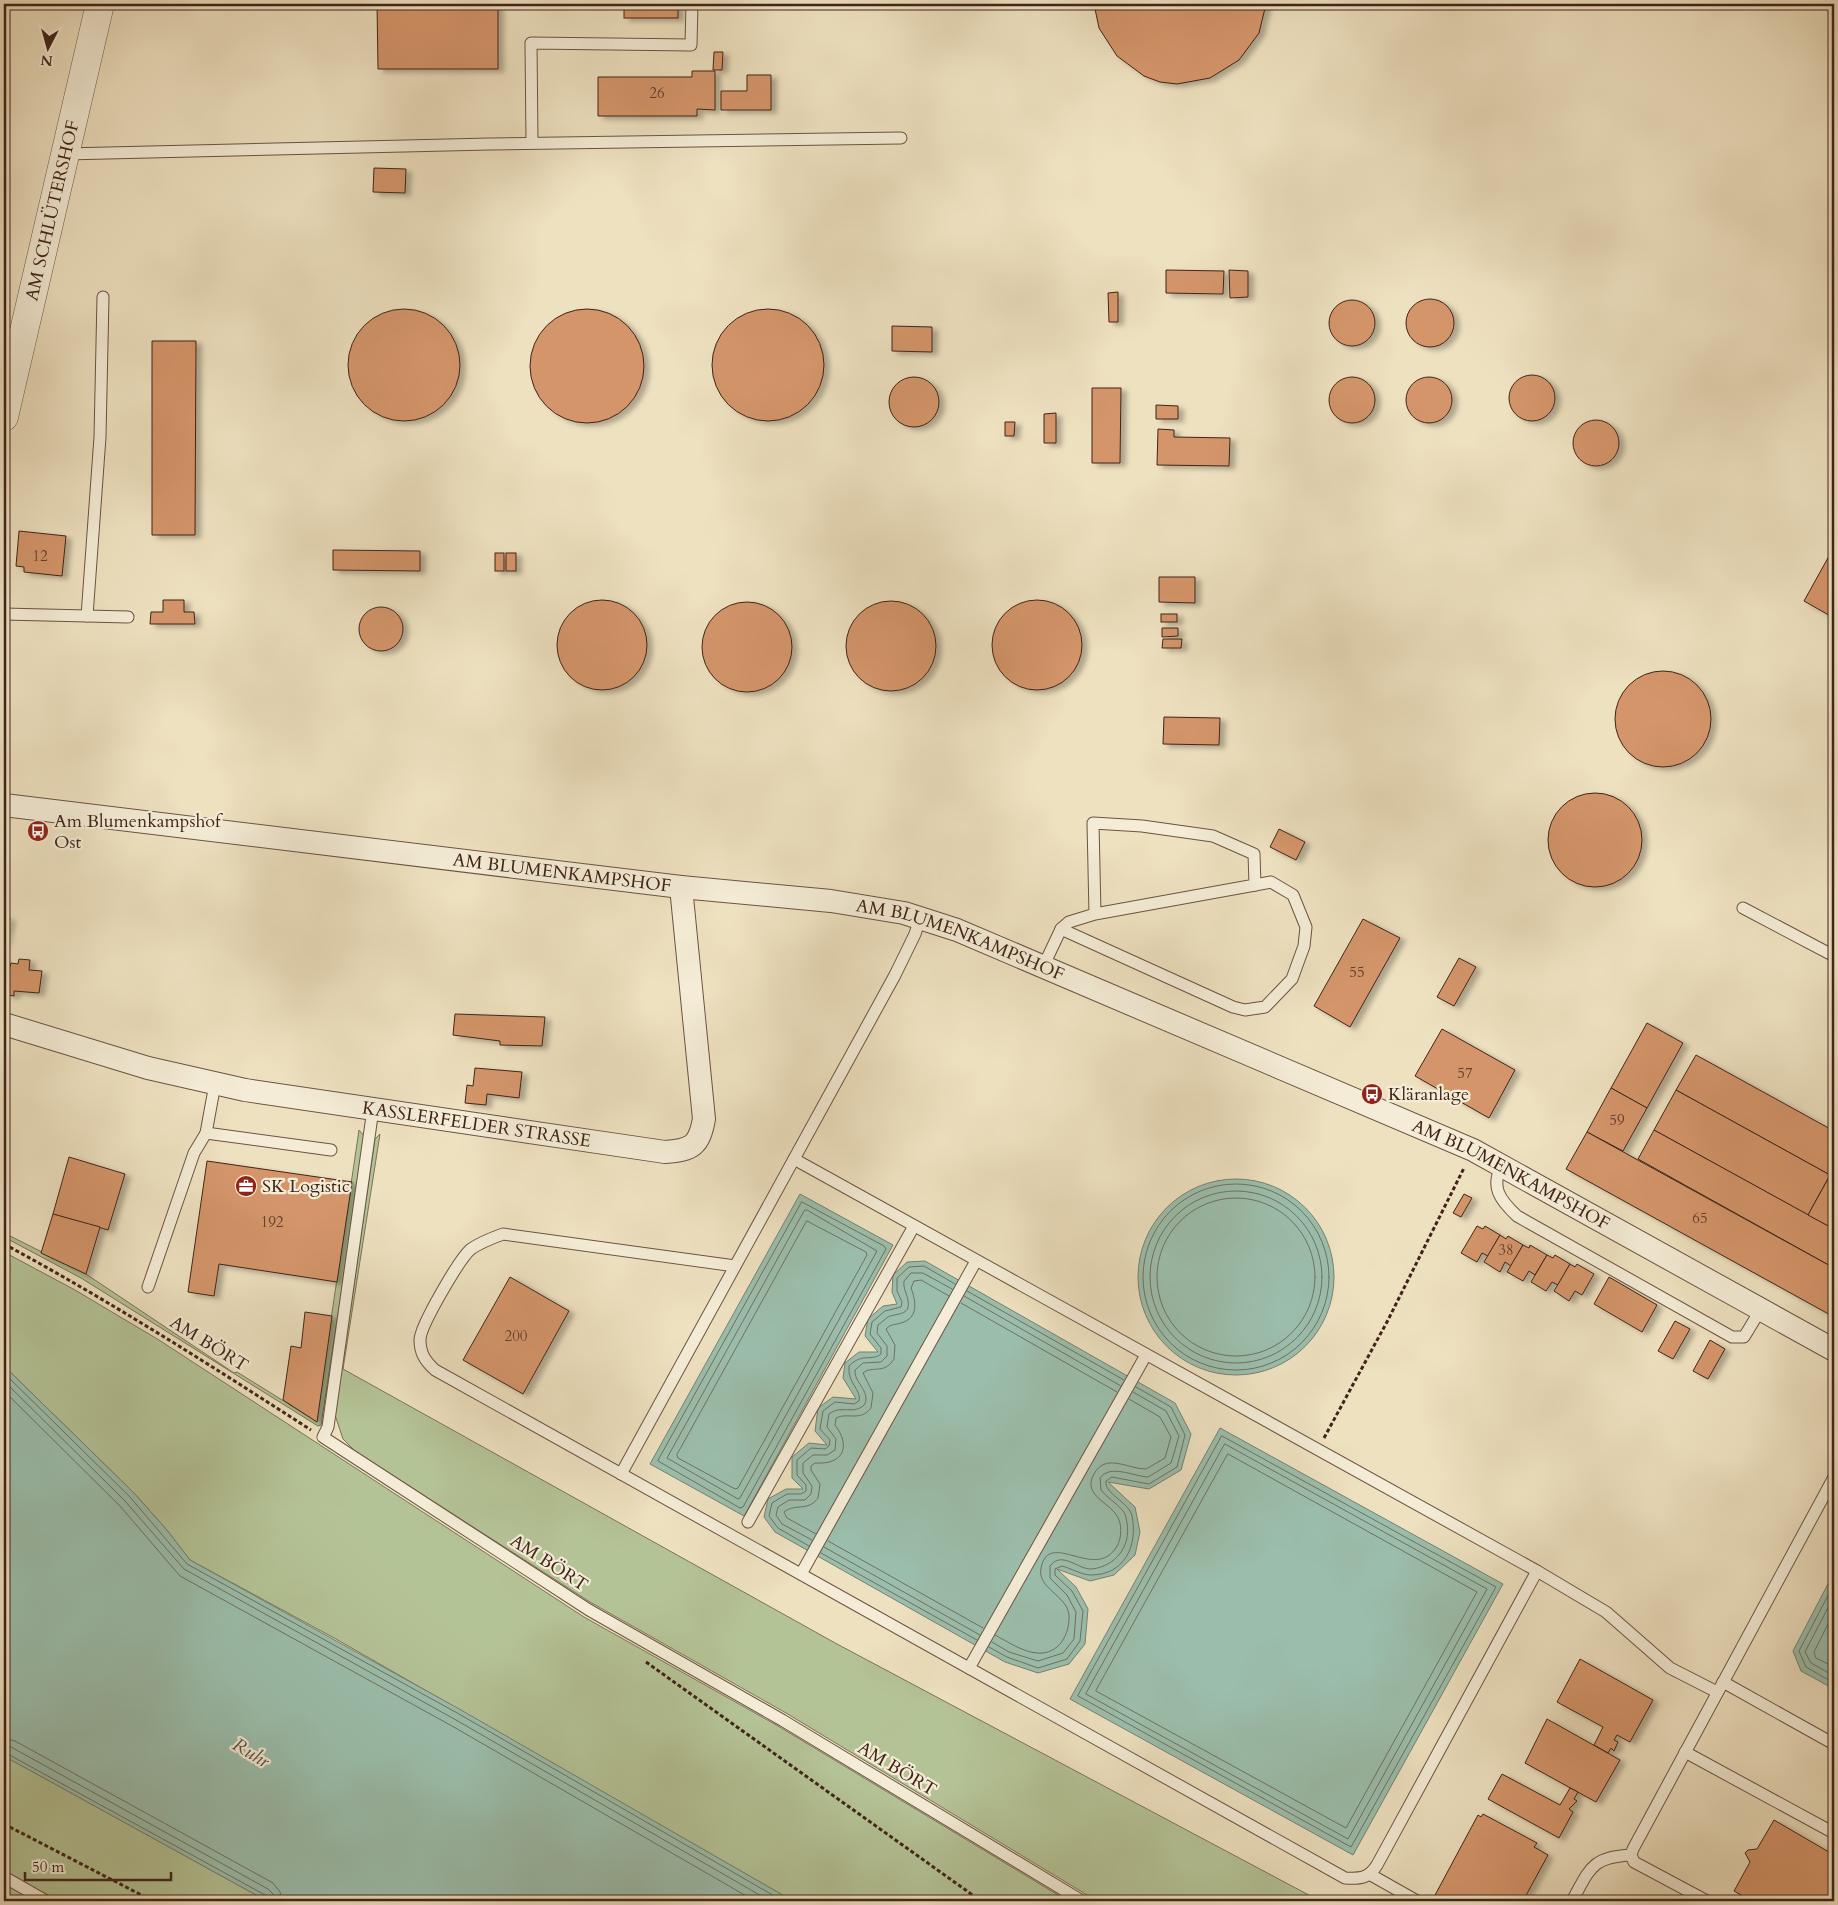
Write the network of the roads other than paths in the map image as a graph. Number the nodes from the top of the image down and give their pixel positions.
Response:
1 (100, 4) edge
2 (692, 4) edge
3 (901, 138) dead end
4 (532, 143) junction
5 (65, 154) junction
6 (104, 298) dead end
7 (9, 376) edge
8 (4, 417) edge
9 (4, 614) edge
10 (87, 616) junction
11 (128, 617) dead end
12 (4, 805) edge
13 (1255, 884) junction
14 (681, 887) junction
15 (1743, 908) dead end
16 (1095, 914) junction
17 (920, 918) junction
18 (1061, 928) junction
19 (1834, 956) edge
20 (1043, 967) junction
21 (4, 1024) edge
22 (215, 1084) junction
23 (373, 1109) junction
24 (206, 1133) junction
25 (331, 1150) dead end
26 (794, 1159) junction
27 (1499, 1173) junction
28 (914, 1226) junction
29 (976, 1261) junction
30 (735, 1266) junction
31 (148, 1287) dead end
32 (1761, 1309) junction
33 (1834, 1350) edge
34 (1146, 1355) junction
35 (621, 1474) junction
36 (1834, 1477) edge
37 (748, 1522) dead end
38 (1537, 1571) junction
39 (801, 1574) junction
40 (969, 1668) junction
41 (1720, 1687) junction
42 (1834, 1744) edge
43 (1685, 1752) junction
44 (1834, 1833) edge
45 (1631, 1855) junction
46 (1371, 1875) junction
47 (4, 1877) edge
48 (46, 1901) edge
49 (1082, 1901) edge
50 (1417, 1901) edge
51 (1572, 1901) edge
52 (1707, 1901) edge

1 - 5 street, AM SCHLÜTERSHOF
2 - 4 lane
3 - 4 lane
4 - 5 lane
5 - 7 street, AM SCHLÜTERSHOF
6 - 10 lane
7 - 8 street, AM SCHLÜTERSHOF
9 - 10 lane
10 - 11 lane
12 - 14 street, AM BLUMENKAMPSHOF
13 - 16 lane
13 - 16 lane
13 - 18 lane
14 - 17 street, AM BLUMENKAMPSHOF
14 - 23 street, KASSLERFELDER STRASSE
15 - 19 lane
16 - 18 lane
17 - 20 street, AM BLUMENKAMPSHOF
17 - 26 lane
18 - 20 lane
20 - 27 street, AM BLUMENKAMPSHOF
21 - 22 street, KASSLERFELDER STRASSE
22 - 23 street, KASSLERFELDER STRASSE
22 - 24 lane
23 - 49 lane, AM BÖRT
24 - 25 lane
24 - 31 lane
26 - 28 lane
26 - 30 lane
27 - 32 street, AM BLUMENKAMPSHOF
27 - 32 lane
28 - 29 lane
28 - 37 lane
29 - 34 lane
29 - 39 lane
30 - 35 lane
30 - 35 lane
32 - 33 street, AM BLUMENKAMPSHOF
34 - 38 lane
34 - 40 lane
35 - 39 lane
36 - 41 lane
38 - 41 lane
38 - 46 lane
39 - 40 lane
40 - 46 lane
41 - 42 lane
41 - 43 lane
43 - 44 lane
43 - 45 lane
45 - 51 lane
45 - 52 lane
46 - 50 lane
47 - 48 lane

